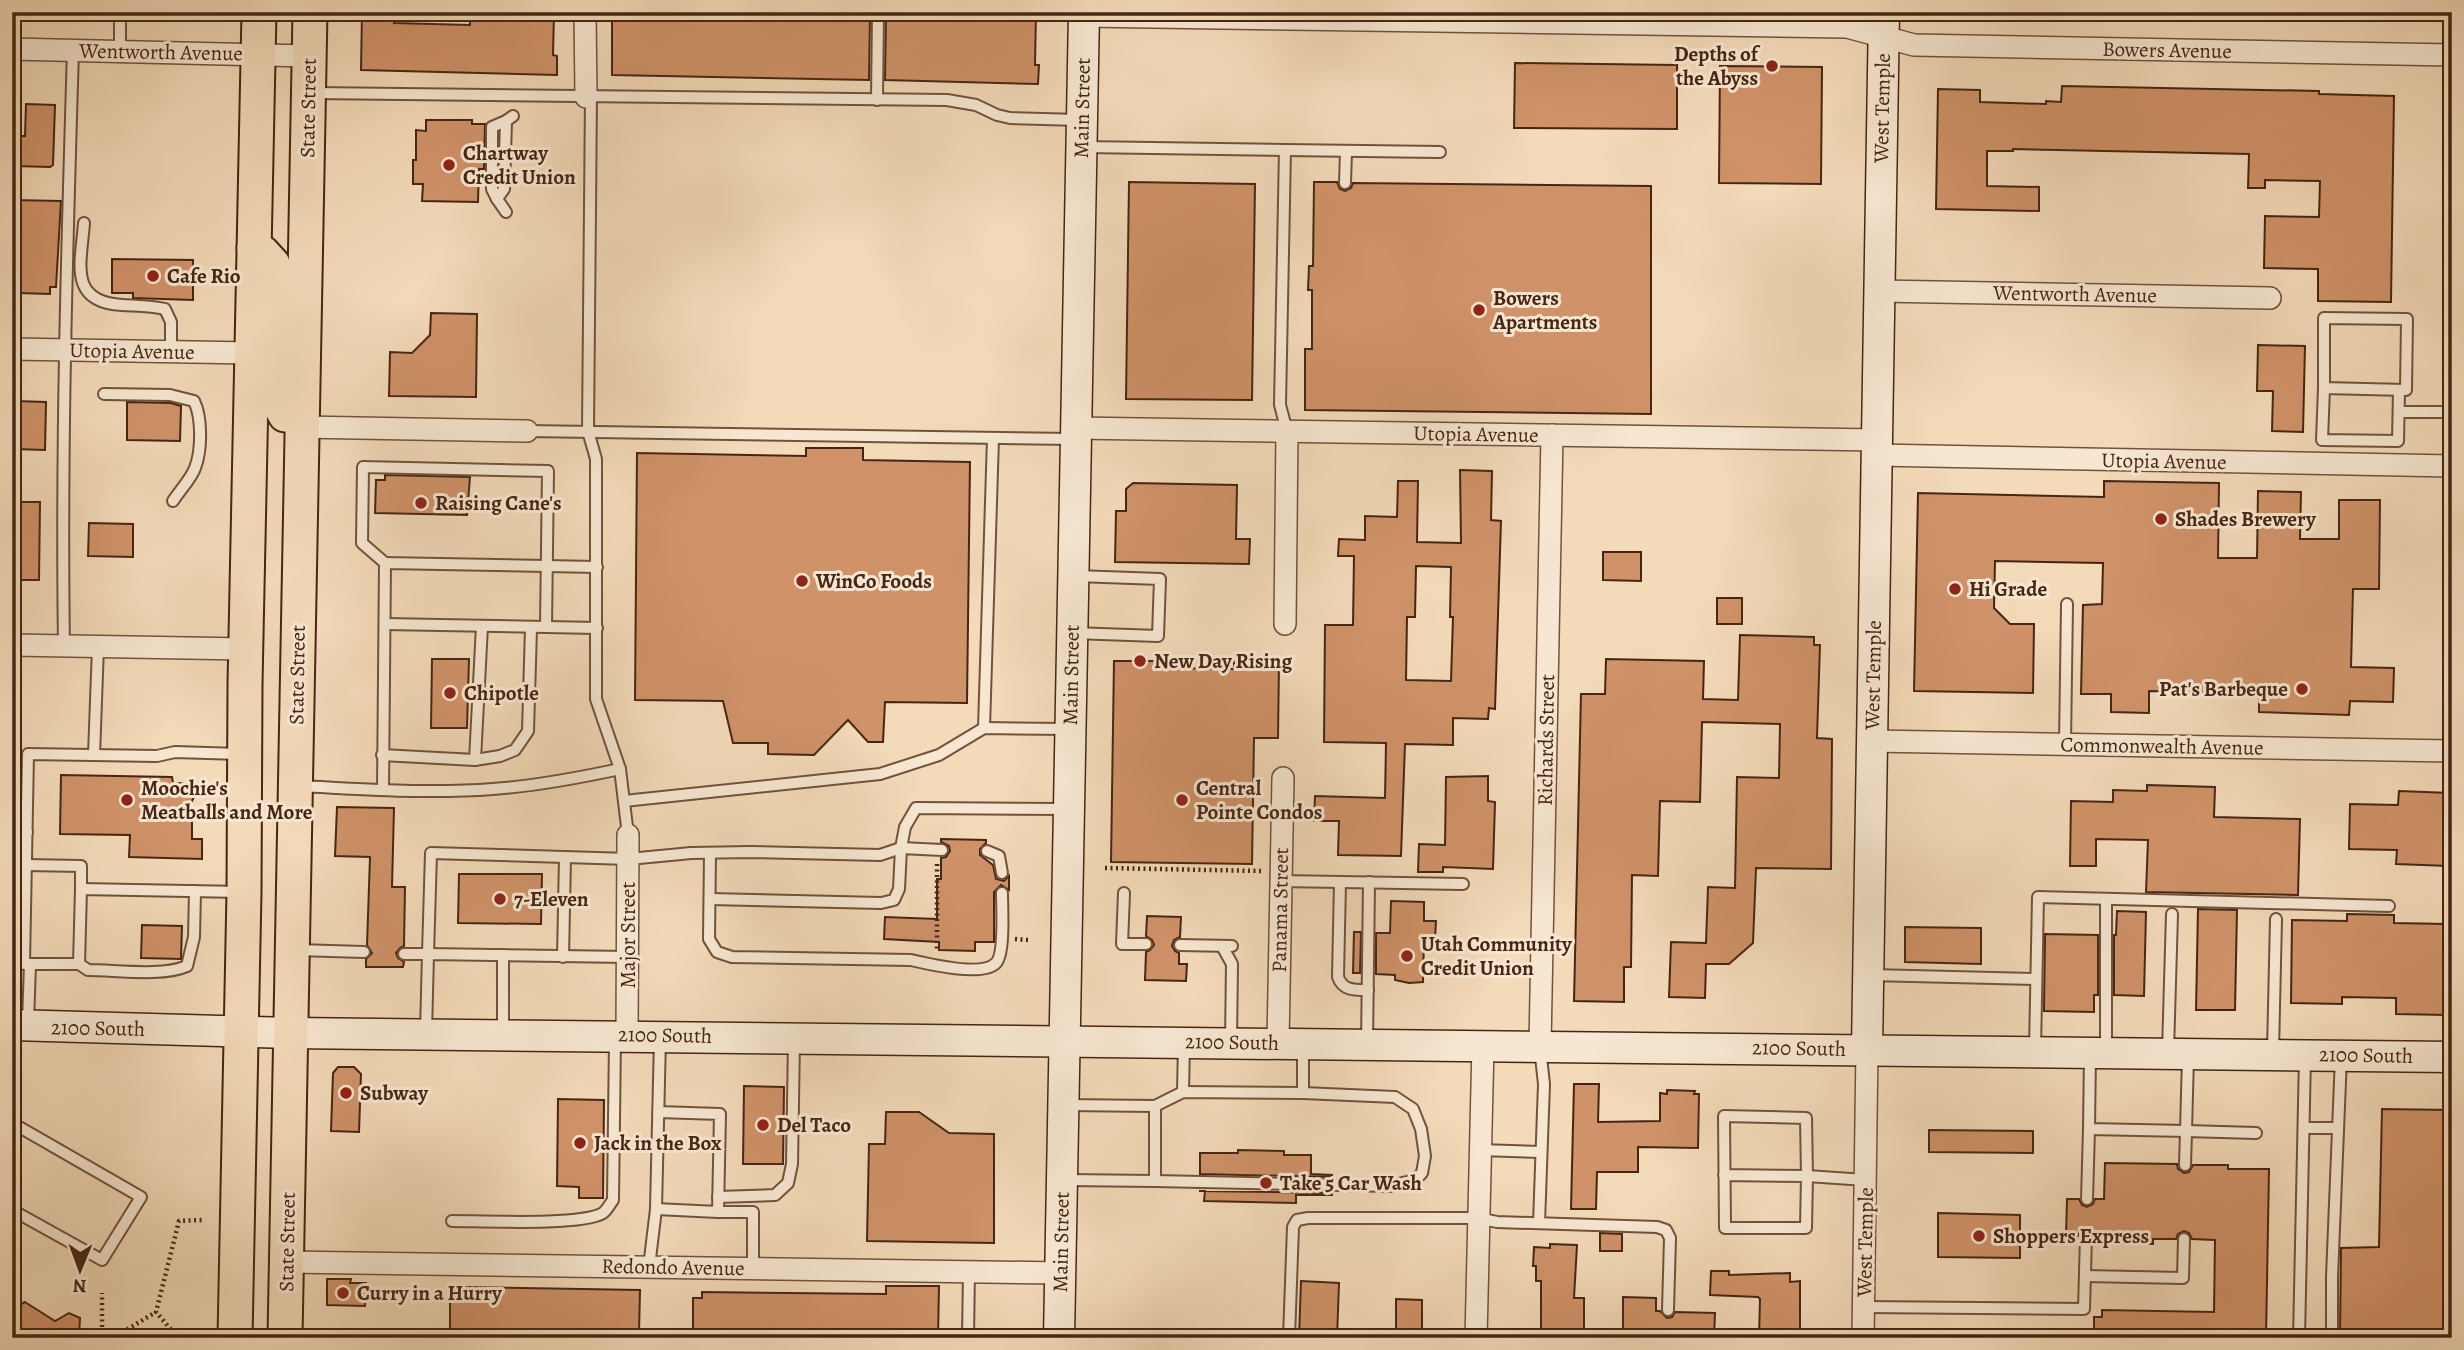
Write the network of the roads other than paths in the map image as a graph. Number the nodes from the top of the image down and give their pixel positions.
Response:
1 (120, 12) edge
2 (258, 12) edge
3 (310, 12) edge
4 (585, 12) edge
5 (878, 12) edge
6 (1084, 14) edge
7 (1884, 25) edge
8 (12, 49) edge
9 (73, 50) junction
10 (120, 51) junction
11 (258, 54) junction
12 (2452, 55) edge
13 (310, 56) junction
14 (309, 93) junction
15 (588, 97) junction
16 (877, 100) junction
17 (509, 119) dead end
18 (1081, 133) junction
19 (1284, 150) junction
20 (1346, 151) junction
21 (1440, 152) dead end
22 (1345, 183) dead end
23 (506, 212) dead end
24 (84, 223) dead end
25 (254, 248) junction
26 (1879, 291) junction
27 (2270, 298) dead end
28 (12, 349) edge
29 (65, 350) junction
30 (171, 352) junction
31 (251, 353) junction
32 (2323, 388) junction
33 (2399, 390) junction
34 (104, 394) dead end
35 (2399, 412) junction
36 (2442, 412) dead end
37 (302, 427) junction
38 (527, 431) joint
39 (588, 431) junction
40 (1287, 431) junction
41 (1076, 434) junction
42 (1552, 435) junction
43 (993, 438) junction
44 (1876, 447) junction
45 (2452, 466) edge
46 (173, 501) dead end
47 (385, 563) junction
48 (547, 566) junction
49 (597, 567) junction
50 (1073, 576) junction
51 (2067, 604) dead end
52 (385, 624) junction
53 (1285, 624) dead end
54 (482, 626) junction
55 (546, 627) junction
56 (531, 628) junction
57 (597, 628) junction
58 (1072, 633) junction
59 (12, 645) edge
60 (64, 646) junction
61 (98, 646) junction
62 (246, 649) junction
63 (984, 728) junction
64 (1070, 730) junction
65 (1872, 741) junction
66 (2065, 744) junction
67 (2452, 751) edge
68 (244, 754) junction
69 (94, 755) junction
70 (382, 755) junction
71 (475, 760) junction
72 (620, 769) junction
73 (1283, 778) dead end
74 (295, 785) junction
75 (383, 790) junction
76 (624, 801) junction
77 (1069, 809) junction
78 (12, 832) edge
79 (27, 832) junction
80 (628, 835) joint
81 (901, 848) junction
82 (942, 850) dead end
83 (987, 851) dead end
84 (710, 853) junction
85 (565, 857) junction
86 (629, 859) junction
87 (26, 865) junction
88 (1002, 873) dead end
89 (1280, 876) junction
90 (1340, 882) junction
91 (1369, 882) junction
92 (1463, 884) dead end
93 (81, 889) junction
94 (195, 891) junction
95 (244, 892) junction
96 (1002, 893) dead end
97 (1124, 893) dead end
98 (710, 899) junction
99 (2106, 899) junction
100 (2389, 906) dead end
101 (2172, 914) dead end
102 (2276, 919) dead end
103 (1146, 944) dead end
104 (1180, 945) dead end
105 (292, 950) junction
106 (364, 952) dead end
107 (404, 954) dead end
108 (428, 954) junction
109 (503, 956) junction
110 (563, 957) junction
111 (627, 957) junction
112 (30, 964) junction
113 (79, 964) junction
114 (1868, 975) junction
115 (2036, 979) junction
116 (1368, 990) junction
117 (20, 1026) edge
118 (241, 1031) junction
119 (291, 1033) junction
120 (426, 1034) junction
121 (503, 1034) junction
122 (621, 1035) junction
123 (660, 1035) junction
124 (794, 1037) junction
125 (1064, 1040) junction
126 (1184, 1041) junction
127 (1231, 1042) junction
128 (1290, 1043) junction
129 (1367, 1044) junction
130 (1483, 1045) junction
131 (1540, 1045) junction
132 (1867, 1049) junction
133 (2035, 1052) junction
134 (2098, 1054) junction
135 (2178, 1054) junction
136 (2273, 1054) junction
137 (2305, 1054) junction
138 (2341, 1055) junction
139 (2452, 1057) edge
140 (1183, 1093) junction
141 (1303, 1093) junction
142 (1063, 1105) junction
143 (1155, 1106) junction
144 (658, 1112) junction
145 (12, 1127) edge
146 (2304, 1128) junction
147 (2338, 1128) junction
148 (2089, 1129) junction
149 (2186, 1130) junction
150 (2256, 1133) dead end
151 (1480, 1150) junction
152 (1541, 1152) junction
153 (2185, 1165) dead end
154 (1724, 1175) junction
155 (1807, 1176) junction
156 (1062, 1180) junction
157 (1866, 1180) junction
158 (1155, 1181) junction
159 (718, 1197) junction
160 (2087, 1199) dead end
161 (656, 1209) junction
162 (12, 1210) edge
163 (718, 1212) junction
164 (1478, 1218) junction
165 (452, 1221) dead end
166 (1539, 1223) junction
167 (2086, 1236) dead end
168 (2184, 1239) dead end
169 (286, 1262) junction
170 (649, 1267) junction
171 (753, 1268) junction
172 (969, 1271) junction
173 (1060, 1273) junction
174 (2085, 1276) junction
175 (1864, 1307) junction
176 (1668, 1310) dead end
177 (235, 1338) edge
178 (285, 1338) edge
179 (968, 1338) edge
180 (1059, 1338) edge
181 (1289, 1338) edge
182 (1476, 1338) edge
183 (1863, 1338) edge
184 (2299, 1338) edge
185 (2332, 1338) edge

1 - 10 lane
2 - 11 main road
3 - 13 main road, State Street
4 - 15 street
5 - 16 lane
6 - 7 street, Bowers Avenue
6 - 18 main road, Main Street
7 - 12 street, Bowers Avenue
7 - 26 main road, West Temple
8 - 9 street, Wentworth Avenue
9 - 10 street, Wentworth Avenue
9 - 29 lane
10 - 11 street, Wentworth Avenue
11 - 13 street, Wentworth Avenue
11 - 25 main road
13 - 14 main road, State Street
14 - 15 lane
14 - 37 main road, State Street
15 - 16 lane
15 - 39 lane
16 - 18 lane
17 - 23 lane
18 - 19 lane
18 - 41 main road, Main Street
19 - 20 lane
19 - 40 lane
20 - 21 lane
20 - 22 lane
24 - 30 lane
25 - 31 main road
25 - 37 main road
26 - 27 street, Wentworth Avenue
26 - 44 main road, West Temple
28 - 29 street, Utopia Avenue
29 - 30 street, Utopia Avenue
29 - 60 lane
30 - 31 street, Utopia Avenue
31 - 62 main road
32 - 33 lane
32 - 33 lane
32 - 35 lane
33 - 35 lane
34 - 46 lane
35 - 36 lane
37 - 38 street
37 - 74 main road, State Street
38 - 39 lane
39 - 43 lane
39 - 49 lane
40 - 41 street, Utopia Avenue
40 - 42 street, Utopia Avenue
40 - 53 street
41 - 43 lane
41 - 50 main road, Main Street
42 - 44 street, Utopia Avenue
42 - 131 street, Richards Street
43 - 63 lane
44 - 45 street, Utopia Avenue
44 - 65 main road, West Temple
47 - 48 lane
47 - 48 lane
47 - 52 lane
48 - 49 lane
48 - 55 lane
49 - 57 lane
50 - 58 main road, Main Street
50 - 58 lane
51 - 66 lane
52 - 54 lane
52 - 70 lane
54 - 56 lane
54 - 71 lane
55 - 56 lane
55 - 57 lane
56 - 71 lane
57 - 72 lane
58 - 64 main road, Main Street
59 - 60 street
60 - 61 street
61 - 62 street
61 - 69 lane
62 - 68 main road
63 - 64 lane
63 - 76 lane
64 - 77 main road, Main Street
65 - 66 street, Commonwealth Avenue
65 - 114 main road, West Temple
66 - 67 street, Commonwealth Avenue
68 - 69 lane
68 - 95 main road
69 - 79 lane
70 - 71 lane
70 - 75 lane
72 - 75 lane
72 - 76 lane
73 - 89 street, Panama Street
74 - 75 lane
74 - 105 main road, State Street
76 - 80 lane
77 - 81 lane
77 - 125 main road, Main Street
78 - 79 lane
79 - 87 lane
80 - 86 street, Major Street
81 - 82 lane
81 - 84 lane
81 - 98 lane
83 - 88 lane
84 - 86 lane
84 - 98 lane
85 - 86 lane
85 - 108 lane
85 - 110 lane
86 - 111 street, Major Street
87 - 93 lane
87 - 112 lane
89 - 90 lane
89 - 128 street, Panama Street
90 - 91 lane
90 - 116 lane
91 - 92 lane
91 - 116 lane
93 - 94 lane
93 - 113 lane
94 - 95 lane
94 - 113 lane
95 - 118 main road
96 - 98 lane
97 - 103 lane
99 - 100 lane
99 - 115 lane
99 - 134 lane
101 - 135 lane
102 - 136 lane
104 - 127 lane
105 - 106 lane
105 - 119 main road, State Street
107 - 108 lane
108 - 109 lane
108 - 120 lane
109 - 110 lane
109 - 121 lane
110 - 111 lane
111 - 122 street, Major Street
112 - 113 lane
112 - 117 lane
114 - 115 lane
114 - 132 main road, West Temple
115 - 133 lane
116 - 129 lane
117 - 118 main road, 2100 South
118 - 119 main road, 2100 South
118 - 177 main road
119 - 120 main road, 2100 South
119 - 169 main road, State Street
120 - 121 main road, 2100 South
121 - 122 main road, 2100 South
122 - 123 main road, 2100 South
122 - 165 lane
123 - 124 main road, 2100 South
123 - 144 lane
124 - 125 main road, 2100 South
124 - 159 lane
125 - 126 main road, 2100 South
125 - 142 main road, Main Street
126 - 127 main road, 2100 South
126 - 140 lane
127 - 128 main road, 2100 South
128 - 129 main road, 2100 South
128 - 141 lane
129 - 130 main road, 2100 South
130 - 131 main road, 2100 South
130 - 151 street
131 - 132 main road, 2100 South
131 - 152 lane
132 - 133 main road, 2100 South
132 - 157 street, West Temple
133 - 134 main road, 2100 South
134 - 135 main road, 2100 South
134 - 148 lane
135 - 136 main road, 2100 South
135 - 149 lane
136 - 137 main road, 2100 South
137 - 138 main road, 2100 South
137 - 146 lane
138 - 139 main road, 2100 South
138 - 147 lane
140 - 141 lane
140 - 143 lane
141 - 158 lane
142 - 143 lane
142 - 156 main road, Main Street
143 - 158 lane
144 - 159 lane
144 - 161 lane
145 - 162 lane
146 - 147 lane
146 - 184 lane
147 - 185 lane
148 - 149 lane
148 - 160 lane
149 - 150 lane
149 - 153 lane
151 - 152 lane
151 - 164 street
152 - 166 lane
154 - 155 lane
154 - 155 lane
154 - 155 lane
155 - 157 lane
156 - 158 lane
156 - 173 main road, Main Street
157 - 175 street, West Temple
159 - 163 lane
161 - 163 lane
161 - 170 lane
163 - 171 lane
164 - 166 lane
164 - 181 lane
164 - 182 street
166 - 176 lane
167 - 174 lane
168 - 174 lane
169 - 170 street, Redondo Avenue
169 - 178 main road, State Street
170 - 171 street, Redondo Avenue
171 - 172 street, Redondo Avenue
172 - 173 street, Redondo Avenue
172 - 179 lane
173 - 180 main road, Main Street
174 - 175 lane
175 - 183 street, West Temple

